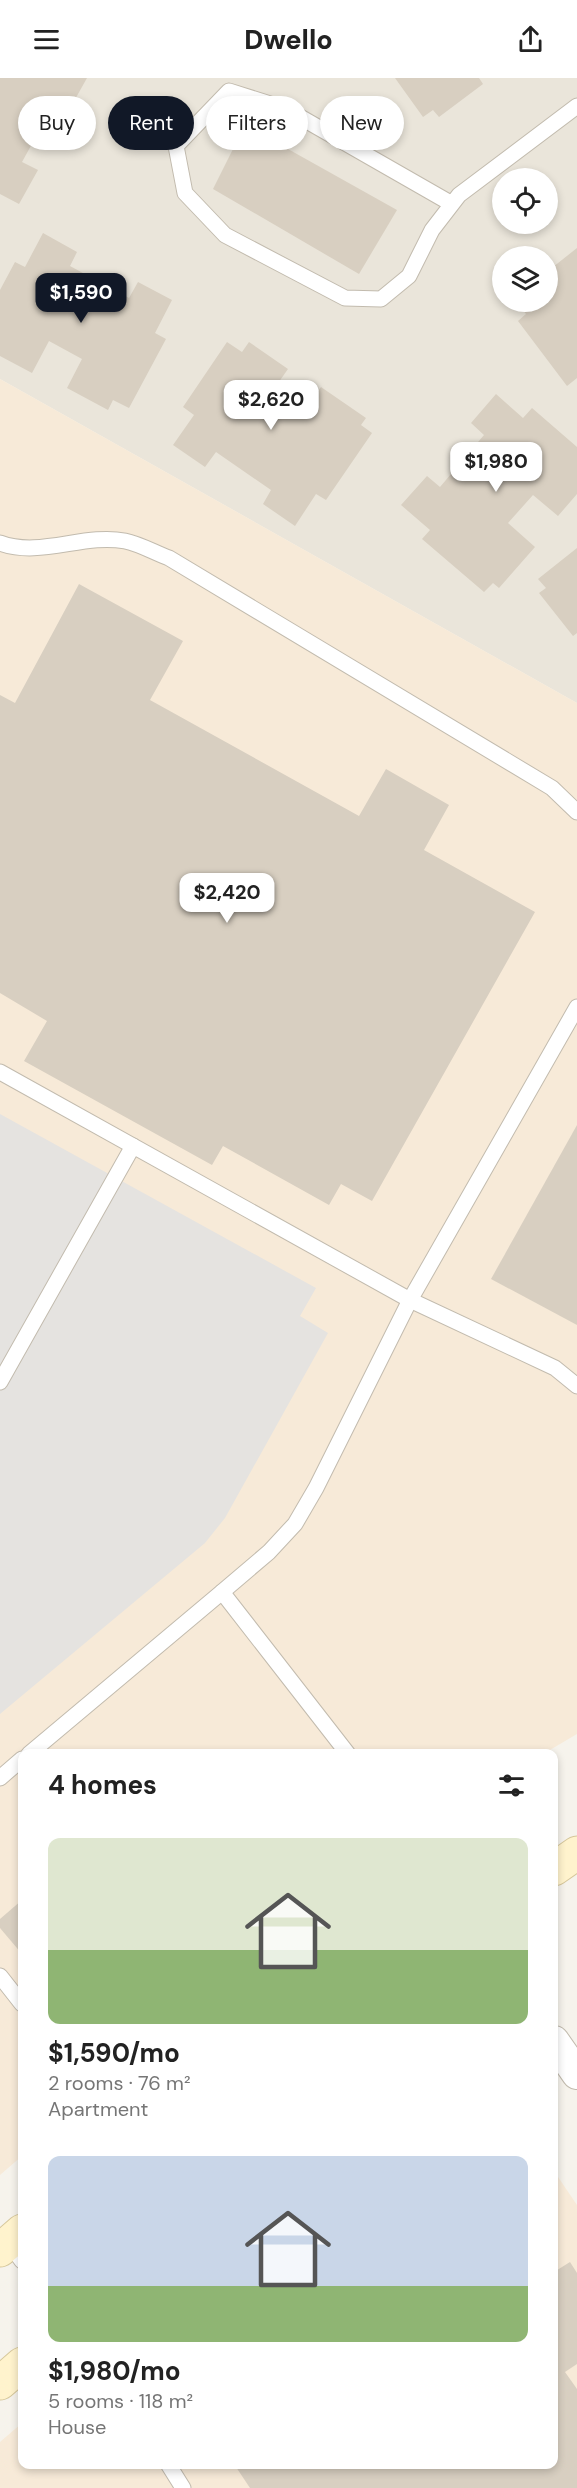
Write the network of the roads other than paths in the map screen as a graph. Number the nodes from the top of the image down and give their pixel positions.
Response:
1 (577, 106) edge
2 (452, 204) junction
3 (0, 543) edge
4 (577, 812) edge
5 (577, 1007) edge
6 (572, 1027) edge
7 (0, 1072) edge
8 (133, 1146) junction
9 (410, 1300) junction
10 (0, 1382) edge
11 (577, 1386) edge
12 (222, 1592) junction
13 (35, 1749) edge
14 (344, 1749) edge
15 (18, 1762) edge
16 (0, 1778) edge
17 (577, 1853) edge
18 (558, 1866) edge
19 (0, 1976) edge
20 (18, 1999) edge
21 (558, 2047) edge
22 (577, 2074) edge
23 (18, 2368) edge
24 (0, 2384) edge
25 (171, 2469) edge
26 (183, 2488) edge

1 - 2 lane
2 - 2 lane
3 - 4 lane
5 - 6 lane
6 - 9 lane
7 - 8 lane
8 - 9 lane
8 - 10 lane
9 - 11 lane
9 - 12 lane
12 - 13 lane
12 - 14 lane
15 - 16 lane
17 - 18 street
19 - 20 lane
21 - 22 street
23 - 24 street
25 - 26 lane

